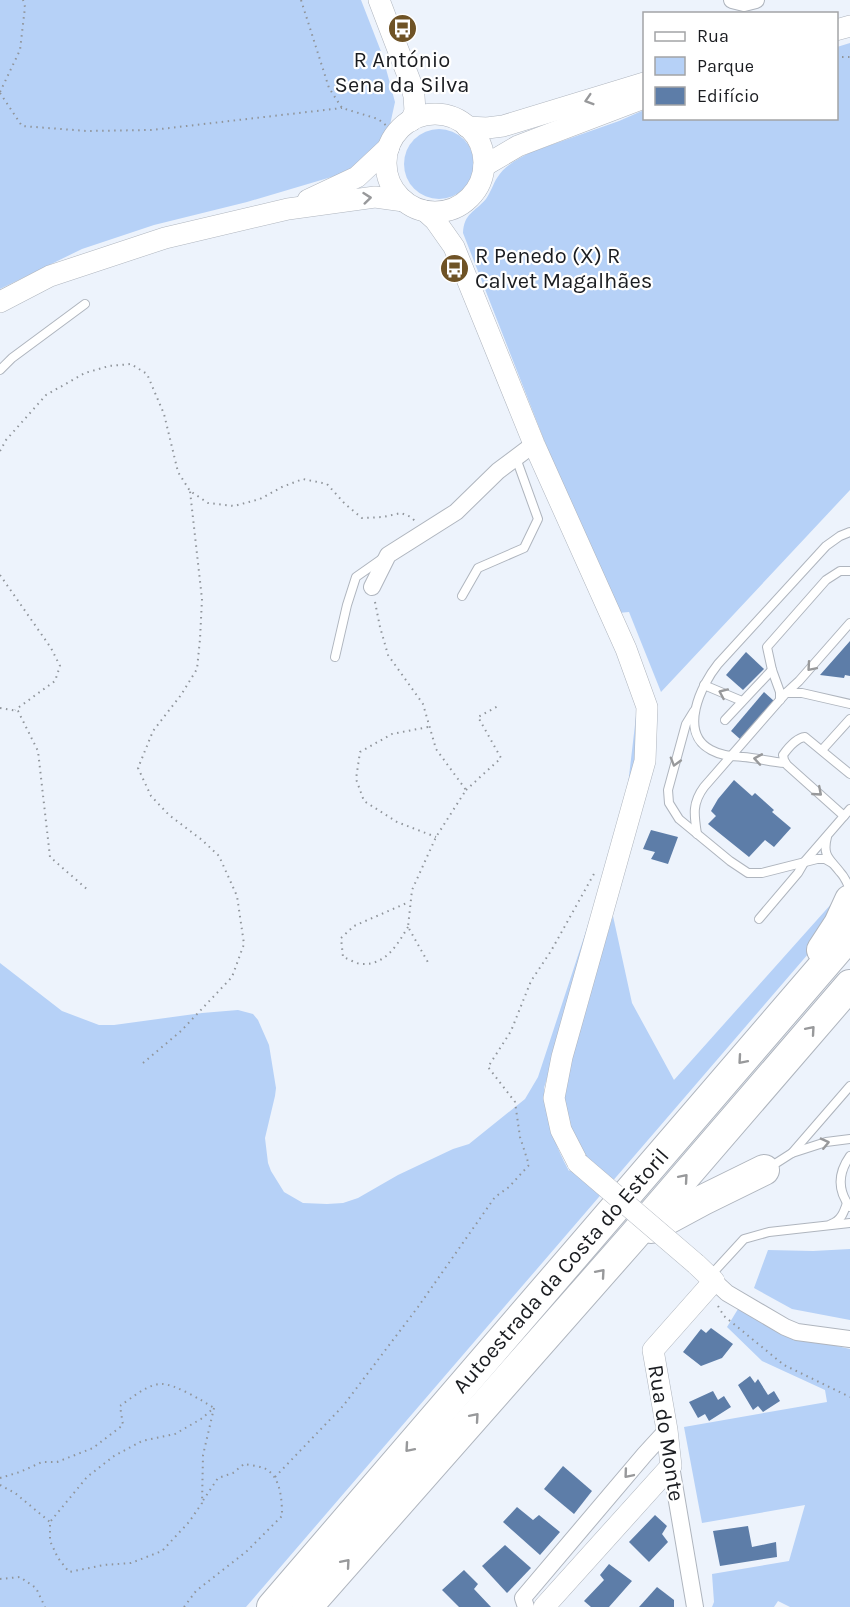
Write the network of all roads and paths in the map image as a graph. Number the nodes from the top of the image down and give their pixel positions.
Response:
1 (23, 0) edge
2 (301, 0) edge
3 (379, 0) edge
4 (732, 0) edge
5 (756, 0) edge
6 (410, 81) junction
7 (643, 84) edge
8 (0, 92) edge
9 (643, 99) edge
10 (342, 108) junction
11 (436, 115) junction
12 (467, 127) junction
13 (399, 134) junction
14 (484, 166) junction
15 (404, 201) junction
16 (460, 205) junction
17 (288, 209) junction
18 (425, 211) junction
19 (454, 247) junction
20 (0, 302) edge
21 (85, 304) dead end
22 (0, 370) edge
23 (534, 444) junction
24 (0, 451) edge
25 (516, 458) junction
26 (190, 491) junction
27 (425, 531) junction
28 (850, 532) edge
29 (388, 555) junction
30 (850, 571) edge
31 (0, 576) edge
32 (372, 587) joint
33 (462, 596) dead end
34 (850, 623) edge
35 (336, 657) dead end
36 (772, 669) junction
37 (704, 685) junction
38 (783, 697) junction
39 (742, 701) junction
40 (850, 704) edge
41 (500, 705) dead end
42 (0, 708) edge
43 (696, 708) junction
44 (15, 710) junction
45 (850, 719) edge
46 (725, 720) dead end
47 (429, 726) junction
48 (822, 750) junction
49 (730, 756) junction
50 (785, 763) junction
51 (850, 774) edge
52 (466, 790) junction
53 (847, 812) edge
54 (697, 834) junction
55 (436, 837) junction
56 (827, 837) junction
57 (805, 861) junction
58 (832, 863) junction
59 (598, 867) dead end
60 (850, 889) edge
61 (88, 890) dead end
62 (850, 900) edge
63 (411, 901) junction
64 (759, 919) dead end
65 (408, 927) junction
66 (850, 935) edge
67 (429, 964) dead end
68 (850, 985) edge
69 (780, 1016) junction
70 (143, 1063) dead end
71 (850, 1086) edge
72 (850, 1139) edge
73 (792, 1153) junction
74 (850, 1155) edge
75 (764, 1170) joint
76 (849, 1205) edge
77 (850, 1223) edge
78 (819, 1227) junction
79 (632, 1238) junction
80 (711, 1279) junction
81 (850, 1339) edge
82 (850, 1397) edge
83 (214, 1408) junction
84 (667, 1430) junction
85 (671, 1466) junction
86 (274, 1477) junction
87 (0, 1478) edge
88 (0, 1485) edge
89 (202, 1503) junction
90 (50, 1522) junction
91 (0, 1579) edge
92 (45, 1607) edge
93 (184, 1607) edge
94 (272, 1607) edge
95 (307, 1607) edge
96 (526, 1607) edge
97 (544, 1607) edge
98 (695, 1607) edge

1 - 8 path
2 - 10 path
3 - 6 street
4 - 5 street
6 - 11 street
6 - 13 street
7 -> 12 street
8 - 10 path
9 - 14 street
10 - 13 path
11 - 12 street
11 - 13 street
12 - 14 street
13 - 15 street
13 - 17 street
14 - 16 street
17 -> 15 street
15 - 18 street
16 - 18 street
16 - 19 street
17 - 20 street
18 - 19 street
19 - 23 street
21 - 22 lane
23 - 25 street
23 - 80 street, bridge
24 - 26 path
25 - 27 street
25 - 33 lane
26 - 27 path
26 - 70 path
27 - 29 street
28 - 37 lane
29 - 32 street
29 - 35 lane
30 - 36 lane
31 - 44 path
32 - 47 path
34 -> 38 lane
36 - 38 lane
36 - 39 lane
39 -> 37 lane
37 - 43 lane
38 - 40 lane
38 - 49 lane
39 - 46 lane
41 - 52 path
42 - 44 path
43 - 49 lane
43 -> 54 lane
44 - 61 path
45 - 48 lane
47 - 52 path
47 - 55 path
48 - 50 lane
48 - 51 lane
50 -> 49 lane
49 - 54 lane
50 -> 53 lane
52 - 55 path
53 - 56 lane
54 - 57 lane
55 - 63 path
56 - 57 lane
56 - 58 lane
57 - 58 lane
57 - 64 lane
58 - 60 lane
59 - 86 path
62 - 69 highway
63 - 65 path
63 - 65 path
65 - 67 path
66 - 69 highway, Autoestrada da Costa do Estoril
79 -> 68 highway, Autoestrada da Costa do Estoril
69 -> 94 highway, Autoestrada da Costa do Estoril
71 - 73 lane
73 -> 72 lane
73 - 75 lane
74 - 76 lane
75 - 79 highway
76 - 78 lane
77 - 78 lane
78 - 80 lane
95 -> 79 highway, Autoestrada da Costa do Estoril
80 - 81 street
80 - 82 path
80 - 84 street, Rua do Monte
83 - 87 path
83 - 89 path
83 - 90 path
84 - 85 street, Rua do Monte
84 -> 96 street
85 - 97 street
85 - 98 street, Rua do Monte
86 - 89 path
86 - 93 path
88 - 90 path
89 - 90 path
91 - 92 path

